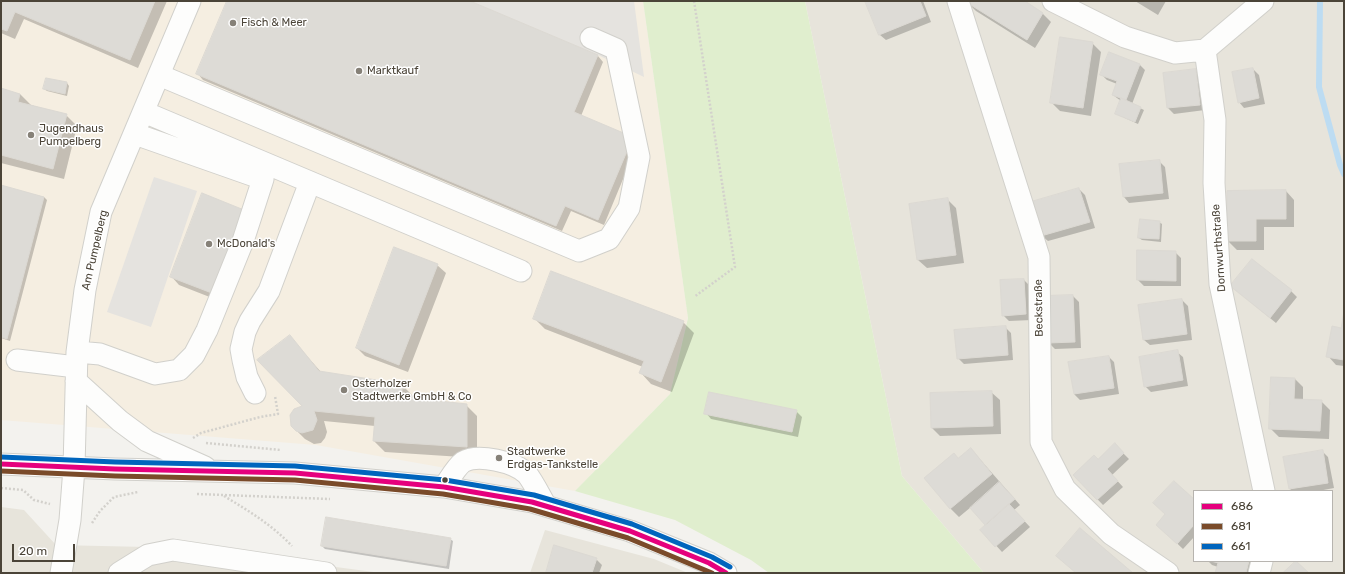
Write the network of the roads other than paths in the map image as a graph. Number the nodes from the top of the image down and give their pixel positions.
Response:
1 (190, 1) edge
2 (958, 1) edge
3 (1053, 1) edge
4 (1263, 1) edge
5 (591, 38) dead end
6 (1205, 50) junction
7 (159, 75) junction
8 (144, 112) junction
9 (134, 134) junction
10 (310, 182) junction
11 (521, 271) dead end
12 (17, 360) dead end
13 (76, 367) junction
14 (254, 393) road end
15 (1, 464) edge
16 (74, 468) junction
17 (214, 471) junction
18 (444, 486) junction
19 (1264, 490) edge
20 (546, 506) junction
21 (1262, 562) edge
22 (61, 573) edge
23 (119, 573) edge
24 (326, 573) edge
25 (726, 573) edge
26 (1168, 573) edge
27 (1259, 573) edge

1 - 7 street, Am Pumpelberg
2 - 26 street, Beckstraße
3 - 6 street
4 - 6 street
5 - 7 street
6 - 19 street, Dornwurthstraße
7 - 8 street, Am Pumpelberg
8 - 9 street, Am Pumpelberg
8 - 10 street
9 - 13 street, Am Pumpelberg
9 - 13 street
10 - 11 street
10 - 14 street
12 - 13 street
13 - 16 street, Am Pumpelberg
13 - 17 street
15 - 16 street
16 - 17 street
16 - 22 street, Am Pumpelberg
17 - 18 street
18 - 20 street
18 - 20 street
20 - 25 street
21 - 27 street
23 - 24 street

